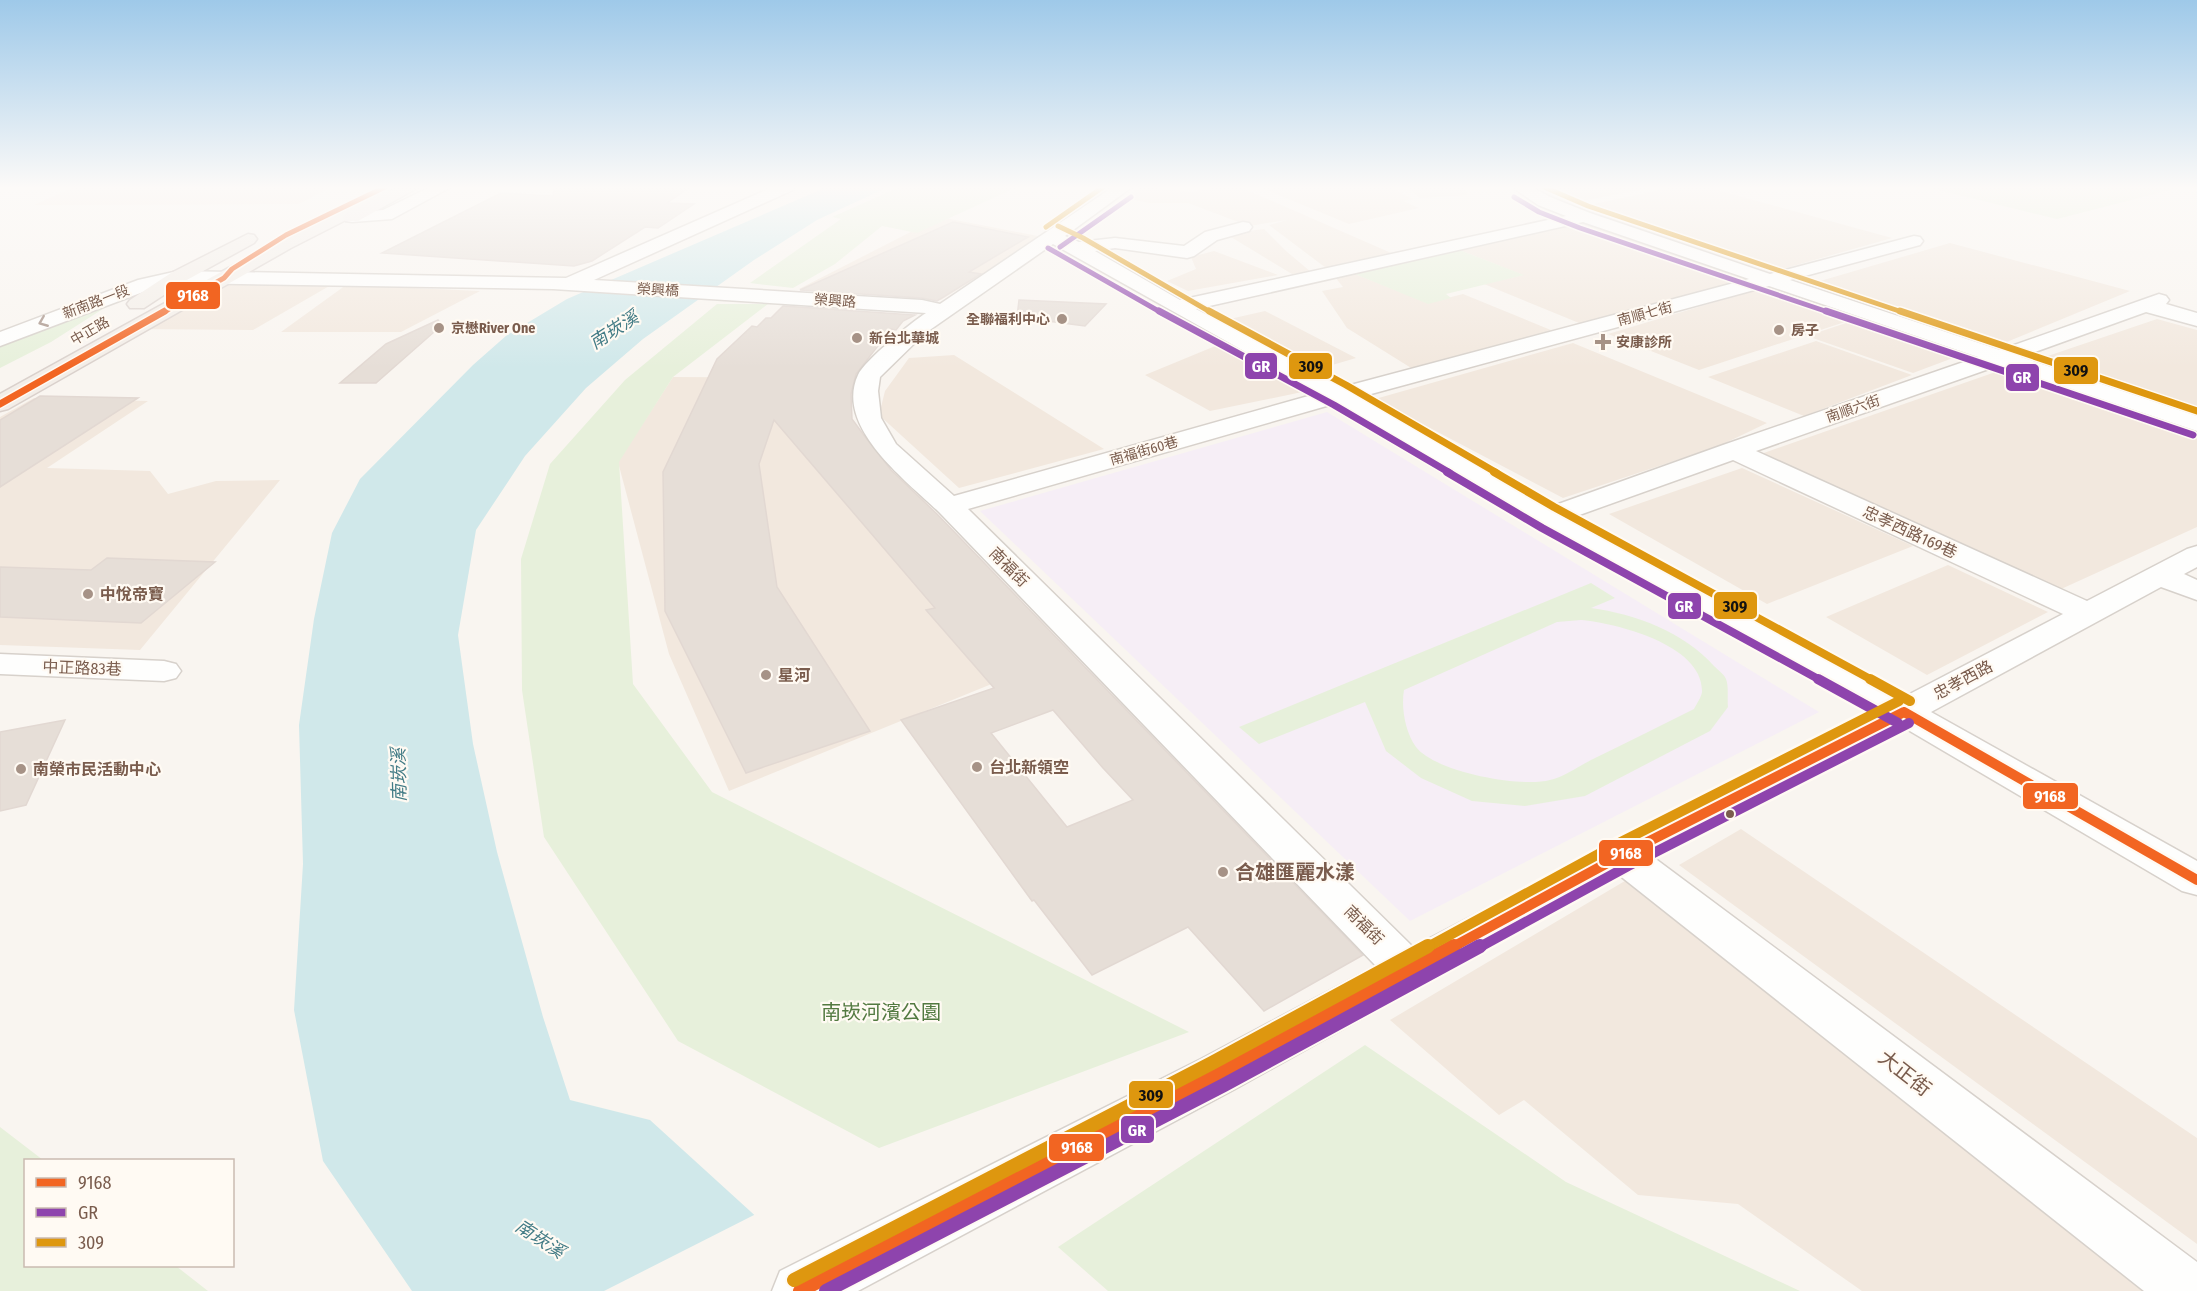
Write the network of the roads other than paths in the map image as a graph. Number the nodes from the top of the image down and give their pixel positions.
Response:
1 (233, 247) edge
2 (268, 247) edge
3 (279, 247) edge
4 (298, 247) edge
5 (651, 247) edge
6 (1058, 247) edge
7 (1072, 247) edge
8 (1149, 247) edge
9 (1194, 247) edge
10 (1447, 247) edge
11 (1672, 247) edge
12 (1892, 247) edge
13 (178, 278) junction
14 (224, 278) junction
15 (1770, 281) junction
16 (568, 284) junction
17 (724, 293) joint
18 (1177, 307) junction
19 (945, 311) junction
20 (2197, 320) edge
21 (0, 339) edge
22 (2001, 358) junction
23 (0, 382) edge
24 (1340, 395) junction
25 (0, 404) edge
26 (2197, 424) edge
27 (1732, 450) junction
28 (949, 506) junction
29 (1548, 517) junction
30 (2197, 555) edge
31 (2159, 575) junction
32 (2197, 591) edge
33 (2088, 613) junction
34 (0, 664) edge
35 (164, 671) dead end
36 (1904, 712) junction
37 (1622, 855) junction
38 (2197, 880) edge
39 (1408, 970) junction
40 (800, 1291) edge
41 (2189, 1291) edge

1 - 13 main road, 新南路一段
2 - 14 main road
3 - 14 main road
4 - 14 main road
5 - 16 street
6 - 19 street, 南福街
7 - 18 street
8 - 9 street
10 - 18 street
11 - 15 street
12 - 15 street, 南順七街
13 - 14 street
13 -> 21 street, 新南路一段
13 - 23 main road, 中正路
14 - 16 street
14 - 25 main road, 中正路
15 - 22 street
15 - 24 street, 南順七街
16 - 17 street, 榮興橋
17 - 19 street, 榮興路
18 - 24 street
19 - 28 street, 南福街
20 - 22 street, 南順六街
22 - 26 street
22 - 27 street, 南順六街
24 - 28 street, 南福街60巷
24 - 29 street
27 - 29 street, 南順六街
27 - 33 street, 忠孝西路169巷
28 - 39 street, 南福街
29 - 36 street
30 - 31 street, 忠孝西路
31 - 32 street
31 - 33 street, 忠孝西路
33 - 36 street, 忠孝西路
34 - 35 street, 中正路83巷
36 - 37 street, 忠孝西路
36 - 38 street
37 - 39 street, 忠孝西路
37 - 41 street, 大正街
39 - 40 street, 忠孝西路

